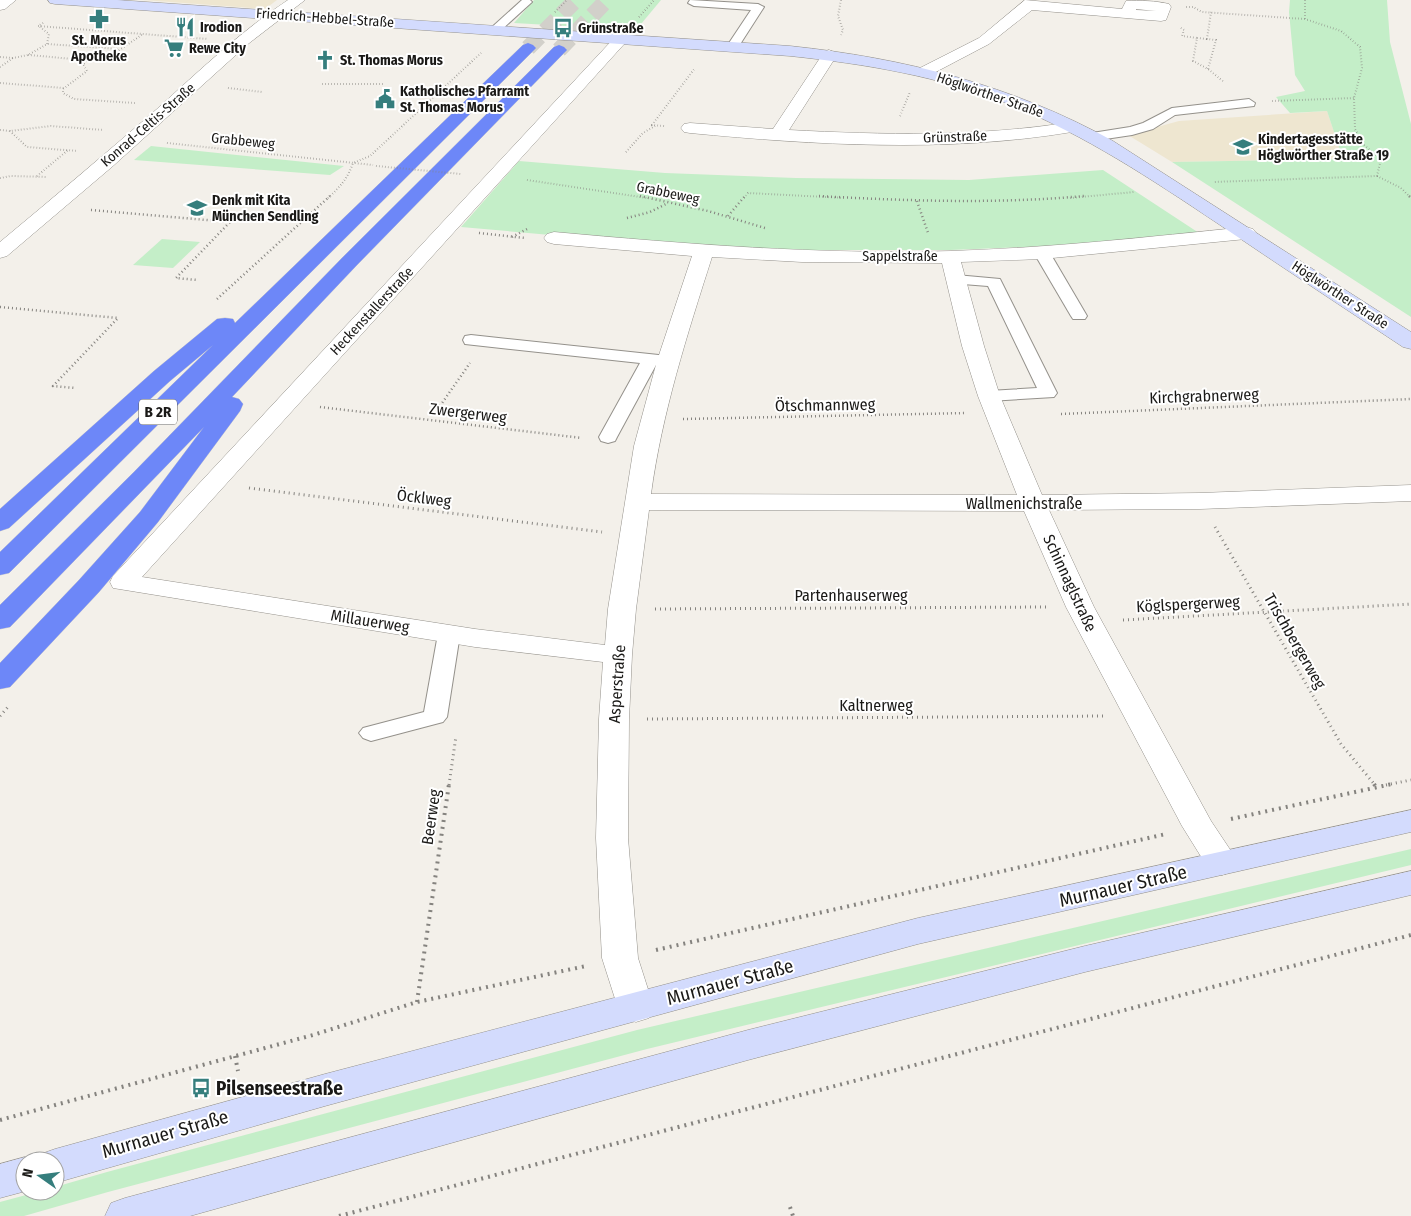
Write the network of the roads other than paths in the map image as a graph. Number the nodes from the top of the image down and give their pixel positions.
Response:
1 (9, 0) edge
2 (55, 0) edge
3 (298, 0) edge
4 (696, 0) edge
5 (526, 2) dead end
6 (1030, 3) edge
7 (0, 6) edge
8 (277, 15) junction
9 (1161, 17) road end
10 (501, 30) junction
11 (621, 39) junction
12 (733, 46) junction
13 (528, 48) tunnel mouth
14 (558, 50) tunnel mouth
15 (829, 54) junction
16 (919, 79) junction
17 (1249, 103) road end
18 (1072, 127) junction
19 (690, 128) road end
20 (777, 136) junction
21 (1092, 136) junction
22 (1246, 233) junction
23 (554, 238) road end
24 (704, 251) junction
25 (0, 252) edge
26 (1042, 253) junction
27 (314, 256) junction
28 (947, 264) junction
29 (1079, 316) dead end
30 (478, 341) road end
31 (1411, 342) edge
32 (659, 360) junction
33 (247, 368) junction
34 (992, 404) junction
35 (608, 437) dead end
36 (1411, 493) edge
37 (637, 502) junction
38 (1033, 503) junction
39 (0, 523) edge
40 (0, 567) edge
41 (123, 582) joint
42 (0, 621) edge
43 (449, 634) junction
44 (618, 655) junction
45 (0, 680) edge
46 (371, 733) dead end
47 (1411, 821) edge
48 (1222, 864) junction
49 (1411, 883) edge
50 (636, 1008) junction
51 (65, 1163) edge
52 (15, 1177) edge
53 (0, 1182) edge
54 (125, 1216) edge

1 - 7 street
2 - 8 street, Friedrich-Hebbel-Straße
3 - 8 street, Konrad-Celtis-Straße
4 - 12 lane
5 - 10 lane
6 - 9 street
6 - 16 street
8 - 10 street, Friedrich-Hebbel-Straße
8 - 25 street, Konrad-Celtis-Straße
10 - 11 street, Höglwörther Straße
11 - 12 street, Höglwörther Straße
11 - 41 street, Heckenstallerstraße
12 - 15 street, Höglwörther Straße
13 - 27 highway, B 2R
14 - 33 highway, B 2R
15 - 16 street, Höglwörther Straße
15 - 20 street
16 - 18 street, Höglwörther Straße
17 - 21 lane
18 - 20 street, Grünstraße
18 - 21 street, Höglwörther Straße
19 - 20 street, Grünstraße
21 - 22 street, Höglwörther Straße
22 - 26 street, Sappelstraße
22 - 31 street, Höglwörther Straße
23 - 24 street, Sappelstraße
24 - 28 street, Sappelstraße
24 - 32 street, Asperstraße
26 - 28 street, Sappelstraße
26 - 29 lane
27 - 39 highway
27 - 40 highway, B 2R
28 - 34 street, Schinnaglstraße
28 - 34 lane
30 - 32 lane
32 - 35 lane
32 - 37 street, Asperstraße
33 - 42 highway, B 2R
33 - 45 highway
34 - 38 street, Schinnaglstraße
36 - 38 street, Wallmenichstraße
37 - 38 street, Wallmenichstraße
37 - 44 street, Asperstraße
38 - 48 street, Schinnaglstraße
41 - 43 street, Millauerweg
43 - 44 street, Millauerweg
43 - 46 lane
44 - 50 street, Asperstraße
47 - 48 street, Murnauer Straße
48 - 50 street, Murnauer Straße
49 - 54 street
50 - 51 street, Murnauer Straße
52 - 53 street

